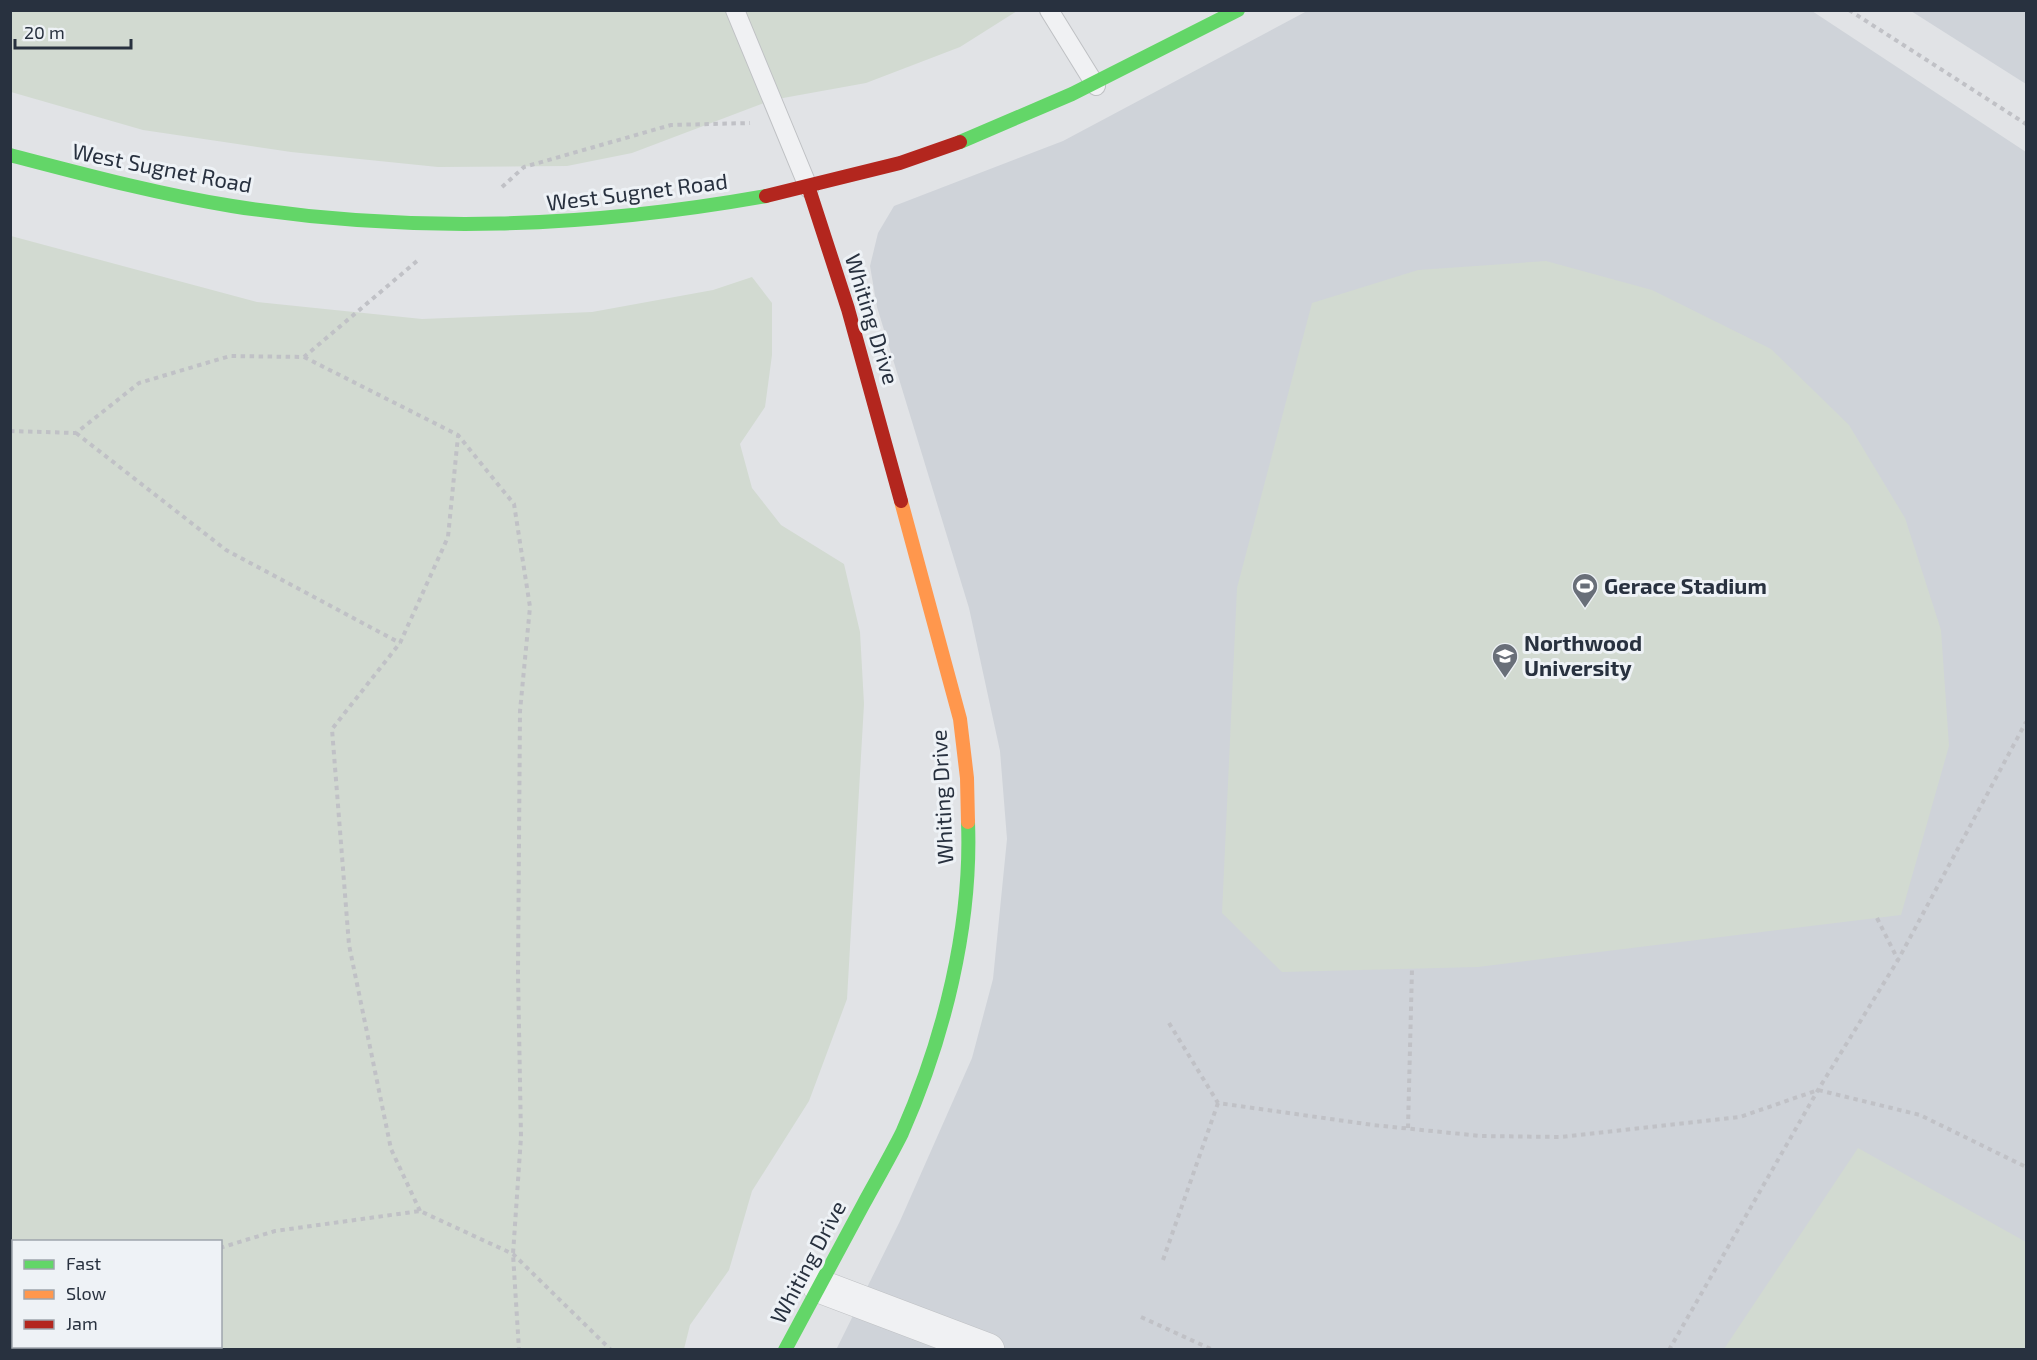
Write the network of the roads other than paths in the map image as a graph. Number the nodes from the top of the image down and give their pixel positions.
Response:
1 (735, 10) edge
2 (1049, 10) edge
3 (1238, 10) edge
4 (1096, 86) junction
5 (10, 155) edge
6 (810, 189) junction
7 (819, 1286) junction
8 (784, 1350) edge
9 (988, 1350) edge

1 - 6 lane
2 - 4 lane
3 - 4 street, West Sugnet Road
4 - 6 street, West Sugnet Road
5 - 6 street, West Sugnet Road
6 - 7 street, Whiting Drive
7 - 8 street, Whiting Drive
7 - 9 street

